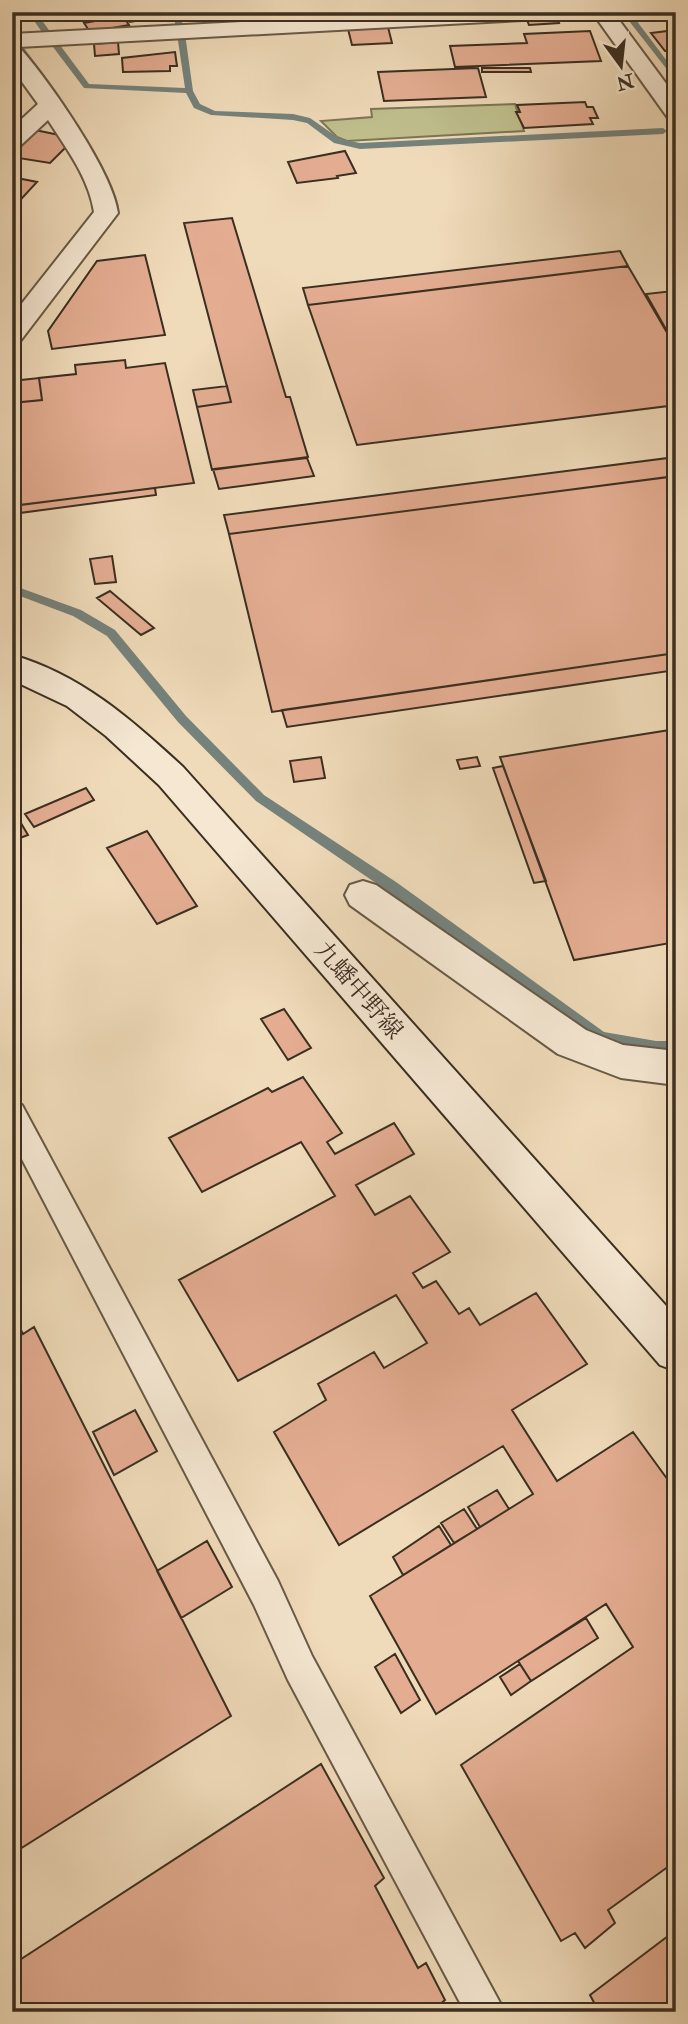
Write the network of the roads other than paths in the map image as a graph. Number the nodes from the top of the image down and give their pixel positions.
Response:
1 (561, 12) edge
2 (602, 12) edge
3 (14, 43) edge
4 (50, 105) junction
5 (676, 113) edge
6 (12, 141) edge
7 (12, 334) edge
8 (12, 666) edge
9 (363, 895) dead end
10 (676, 1068) edge
11 (12, 1113) edge
12 (676, 1350) edge
13 (486, 2012) edge

1 - 3 street
2 - 5 street
3 - 4 street
4 - 6 street
4 - 7 street
8 - 12 street, 九蟠中野線
9 - 10 street
11 - 13 lane

